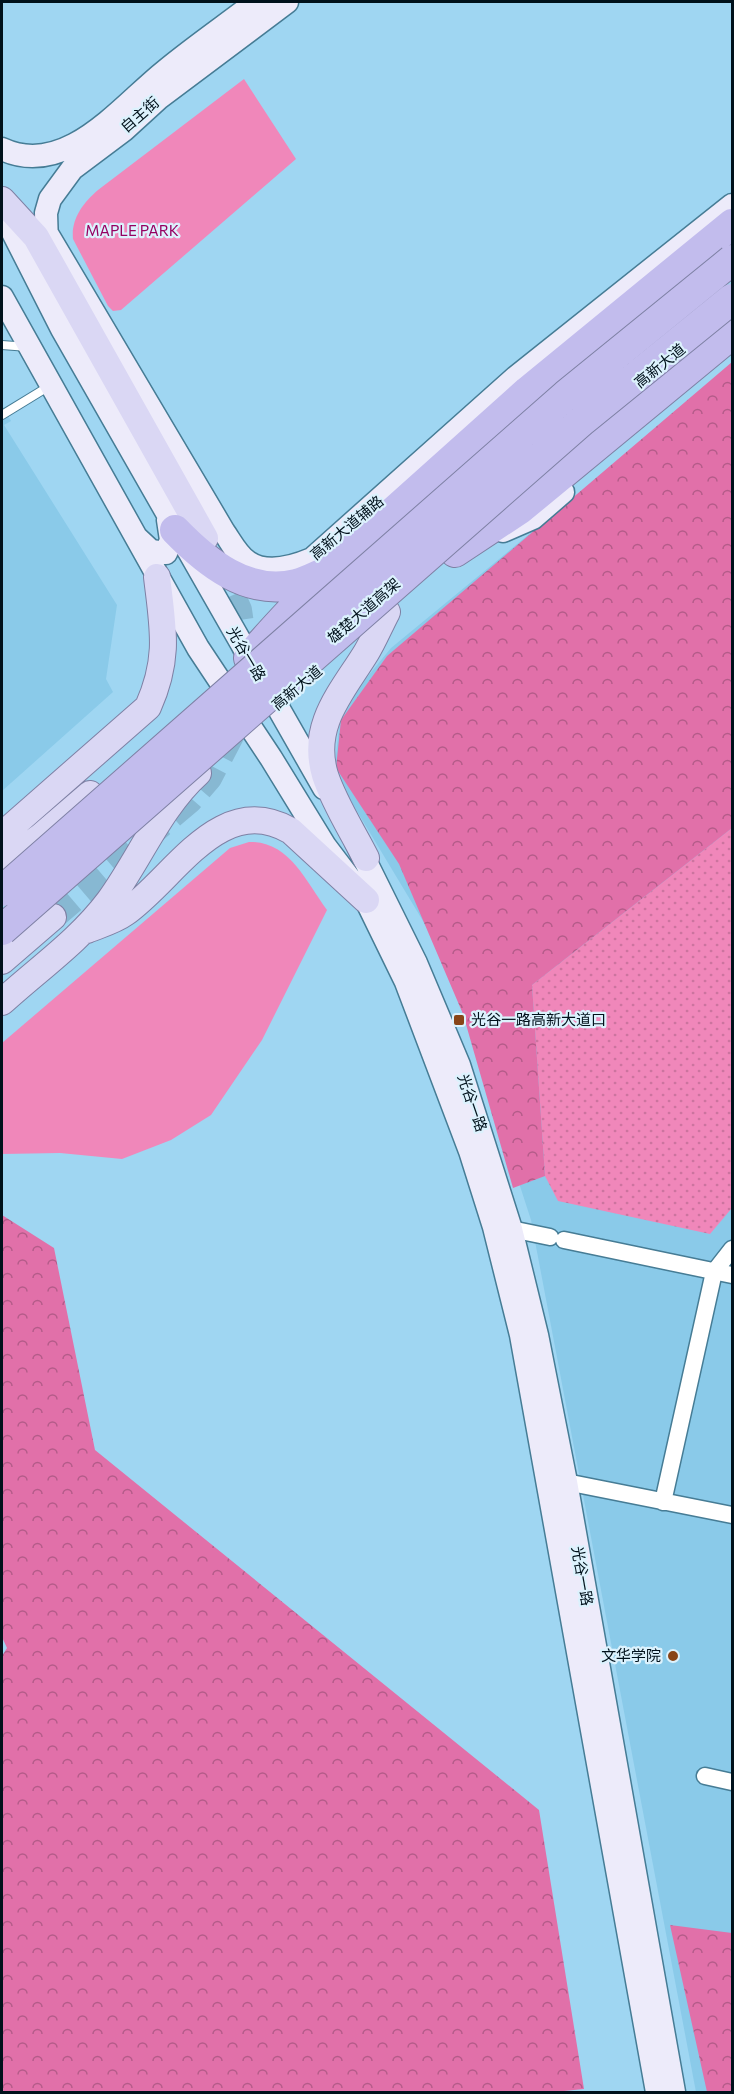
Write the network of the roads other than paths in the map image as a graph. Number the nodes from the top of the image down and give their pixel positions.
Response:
1 (256, 2) edge
2 (287, 2) edge
3 (2, 149) edge
4 (2, 200) edge
5 (732, 205) edge
6 (2, 211) edge
7 (732, 224) edge
8 (45, 230) junction
9 (732, 249) edge
10 (49, 259) junction
11 (732, 260) edge
12 (2, 297) edge
13 (732, 299) edge
14 (732, 308) edge
15 (732, 334) edge
16 (2, 345) edge
17 (30, 347) junction
18 (732, 352) edge
19 (51, 385) junction
20 (2, 415) edge
21 (508, 495) junction
22 (428, 504) junction
23 (171, 523) junction
24 (134, 534) junction
25 (205, 538) tunnel mouth
26 (455, 552) junction
27 (326, 572) junction
28 (157, 577) junction
29 (387, 612) junction
30 (249, 658) junction
31 (221, 682) junction
32 (276, 705) junction
33 (251, 727) junction
34 (329, 797) junction
35 (85, 799) junction
36 (306, 815) junction
37 (2, 835) edge
38 (141, 852) junction
39 (366, 858) junction
40 (2, 865) edge
41 (2, 891) edge
42 (366, 900) junction
43 (53, 917) tunnel mouth
44 (2, 930) edge
45 (84, 932) junction
46 (2, 962) edge
47 (2, 1002) edge
48 (511, 1228) junction
49 (732, 1250) edge
50 (714, 1272) junction
51 (732, 1275) edge
52 (566, 1482) junction
53 (663, 1502) junction
54 (732, 1515) edge
55 (705, 1776) dead end
56 (732, 1782) edge
57 (657, 2092) edge
58 (674, 2092) edge

1 - 3 main road, 自主街
2 - 8 main road, 自主街
4 - 10 main road
5 - 8 main road, 高新大道辅路
6 - 23 main road, 光谷一路
7 - 27 highway
8 - 10 main road, 自主街
9 - 22 main road
10 - 25 main road
11 - 41 highway, 雄楚大道高架, bridge
12 - 17 main road, 光谷一路
13 - 44 highway, 雄楚大道高架, bridge
14 - 21 main road, 高新大道
15 - 26 highway
16 - 17 lane
17 - 19 main road, 光谷一路
18 - 26 main road
19 - 20 lane
19 - 24 main road, 光谷一路
21 - 22 main road
21 - 26 main road, 高新大道
22 - 30 main road
23 - 24 main road
23 - 27 highway
23 - 30 main road, 光谷一路
24 - 28 main road, 光谷一路
26 - 29 main road, 高新大道
27 - 30 highway
28 - 31 main road, 光谷一路
28 - 37 main road
29 - 32 main road, 高新大道
29 - 39 main road
30 - 31 main road
30 - 32 main road, 光谷一路
31 - 33 main road, 光谷一路
31 - 35 main road
32 - 33 main road, 高新大道
32 - 34 main road, 光谷一路
33 - 36 main road, 光谷一路
33 - 38 main road, 高新大道
34 - 36 main road
34 - 39 main road, 光谷一路
35 - 38 main road
35 - 40 main road
36 - 42 main road, 光谷一路
38 - 45 main road, 高新大道
39 - 48 main road, 光谷一路
42 - 45 main road
42 - 57 main road, 光谷一路
43 - 46 main road
45 - 47 main road, 高新大道
48 - 50 street
48 - 52 main road, 光谷一路
49 - 50 street
50 - 51 street
50 - 53 street
52 - 53 street
52 - 58 main road, 光谷一路
53 - 54 street
55 - 56 street

